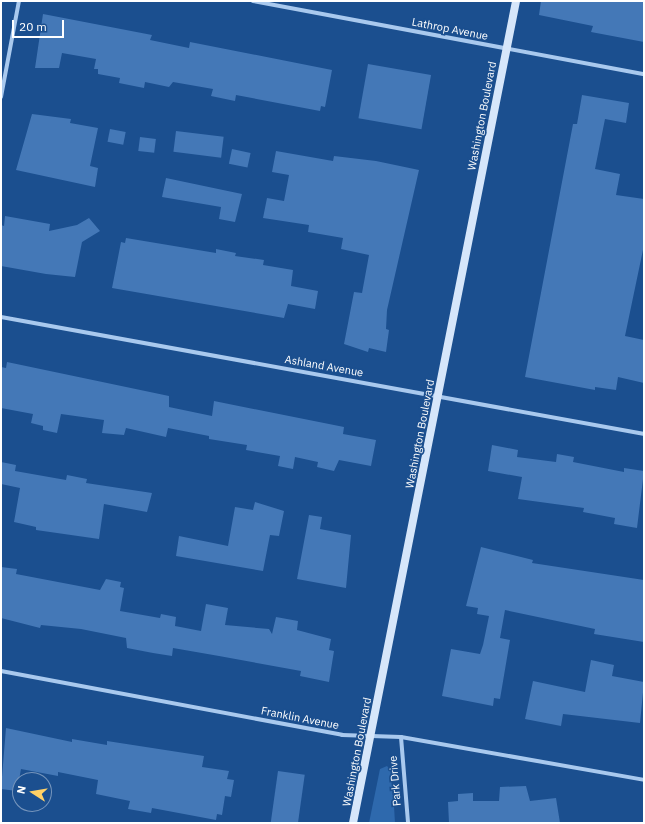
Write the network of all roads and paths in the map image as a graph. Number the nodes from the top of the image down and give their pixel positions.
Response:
1 (19, 1) edge
2 (253, 1) edge
3 (516, 1) edge
4 (506, 49) junction
5 (644, 74) edge
6 (1, 97) edge
7 (1, 317) edge
8 (439, 396) junction
9 (644, 434) edge
10 (1, 671) edge
11 (371, 736) junction
12 (401, 736) junction
13 (644, 780) edge
14 (354, 823) edge
15 (408, 823) edge

1 - 6 street
2 - 4 street, Lathrop Avenue
3 - 4 street, Washington Boulevard
4 - 5 street, Lathrop Avenue
4 - 8 street, Washington Boulevard
7 - 8 street, Ashland Avenue
8 - 9 street, Ashland Avenue
8 - 11 street, Washington Boulevard
10 - 11 street, Franklin Avenue
11 - 12 street, Franklin Avenue
11 - 14 street, Washington Boulevard
12 - 13 street, Franklin Avenue
12 - 15 street, Park Drive

